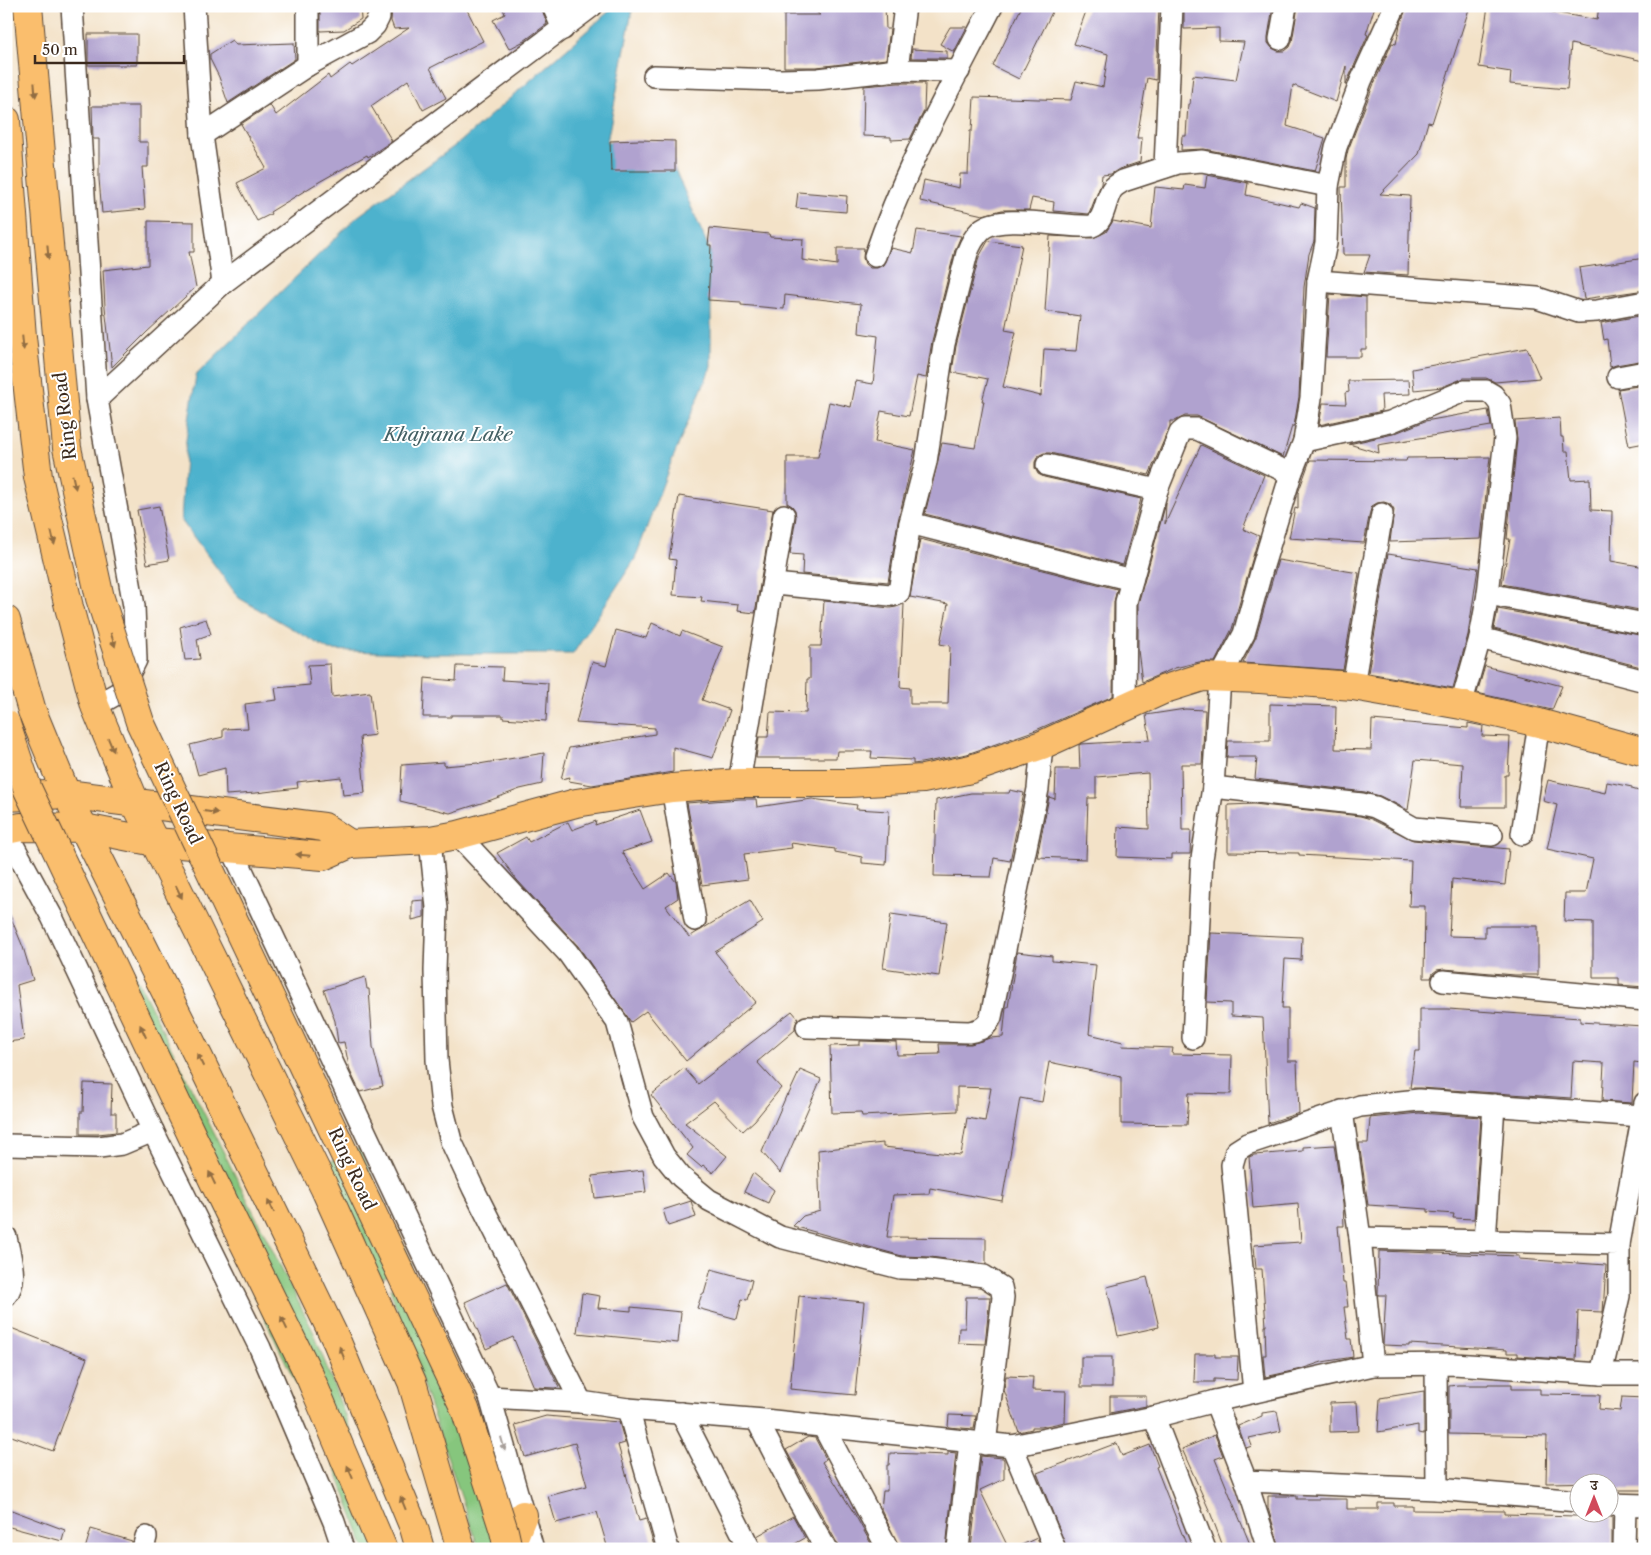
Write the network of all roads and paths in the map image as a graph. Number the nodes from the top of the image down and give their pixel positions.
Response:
1 (28, 6) edge
2 (72, 6) edge
3 (194, 6) edge
4 (308, 6) edge
5 (379, 6) edge
6 (553, 6) edge
7 (592, 6) edge
8 (905, 6) edge
9 (992, 6) edge
10 (1172, 6) edge
11 (1286, 6) edge
12 (1395, 6) edge
13 (563, 29) junction
14 (1280, 39) dead end
15 (308, 65) junction
16 (897, 70) junction
17 (959, 71) junction
18 (654, 76) dead end
19 (6, 120) edge
20 (202, 134) junction
21 (1166, 168) junction
22 (1328, 186) junction
23 (875, 256) dead end
24 (1318, 282) junction
25 (223, 283) junction
26 (1645, 302) edge
27 (1645, 372) edge
28 (1618, 377) dead end
29 (98, 399) junction
30 (1304, 442) junction
31 (1047, 464) dead end
32 (1291, 474) junction
33 (1157, 490) junction
34 (1382, 514) dead end
35 (784, 515) dead end
36 (910, 524) junction
37 (1132, 580) junction
38 (774, 584) junction
39 (1488, 594) junction
40 (6, 620) edge
41 (1645, 624) edge
42 (1480, 638) junction
43 (1220, 678) junction
44 (1645, 681) edge
45 (1353, 686) junction
46 (1462, 705) junction
47 (95, 706) junction
48 (1126, 707) junction
49 (1539, 723) junction
50 (6, 724) edge
51 (1042, 745) junction
52 (1645, 752) edge
53 (739, 783) junction
54 (1213, 787) junction
55 (672, 788) junction
56 (67, 794) junction
57 (6, 797) edge
58 (135, 802) junction
59 (84, 828) junction
60 (6, 831) edge
61 (1522, 834) dead end
62 (458, 835) junction
63 (1492, 835) dead end
64 (430, 840) junction
65 (155, 842) junction
66 (350, 844) junction
67 (232, 849) junction
68 (695, 920) dead end
69 (1443, 981) dead end
70 (1645, 1000) edge
71 (807, 1027) dead end
72 (1193, 1038) dead end
73 (1494, 1105) junction
74 (1644, 1110) edge
75 (1342, 1111) junction
76 (153, 1131) junction
77 (6, 1145) edge
78 (6, 1237) edge
79 (1360, 1238) junction
80 (1485, 1241) junction
81 (1618, 1244) junction
82 (6, 1296) edge
83 (1373, 1365) junction
84 (1436, 1365) junction
85 (1601, 1374) junction
86 (1645, 1374) edge
87 (1254, 1392) junction
88 (490, 1397) junction
89 (1215, 1401) junction
90 (581, 1402) junction
91 (628, 1409) junction
92 (681, 1413) junction
93 (1154, 1417) junction
94 (757, 1420) junction
95 (823, 1426) junction
96 (978, 1443) junction
97 (1012, 1446) junction
98 (1246, 1480) junction
99 (1437, 1489) junction
100 (1568, 1500) edge
101 (1626, 1504) edge
102 (523, 1515) junction
103 (343, 1549) edge
104 (383, 1549) edge
105 (420, 1549) edge
106 (461, 1549) edge
107 (508, 1549) edge
108 (533, 1549) edge
109 (668, 1549) edge
110 (750, 1549) edge
111 (826, 1549) edge
112 (888, 1549) edge
113 (958, 1549) edge
114 (1055, 1549) edge
115 (1205, 1549) edge
116 (1268, 1549) edge
117 (1624, 1549) edge

1 -> 107 main road, Ring Road, bridge
2 - 29 street
3 - 20 street
4 - 15 street
5 - 15 street
6 - 13 street
7 - 13 street
8 - 16 street
9 - 17 street
10 - 21 street
11 - 14 street
12 - 22 street
13 - 25 street
15 - 20 street
16 - 17 street
16 - 18 street
17 - 23 street
19 -> 47 main road, Ring Road
20 - 25 street
21 - 22 street
21 - 36 street
22 - 24 street
24 - 26 street
24 - 30 street
25 - 29 street
27 - 28 street
29 - 47 street
30 - 32 street
30 - 39 street
31 - 33 street
32 - 33 street
32 - 43 street
33 - 37 street
34 - 45 street
35 - 38 street
36 - 37 street
36 - 38 street
37 - 48 street
38 - 53 street
39 - 41 street
39 - 42 street
40 - 56 main road
42 - 44 street
42 - 46 street
43 - 45 main road
43 - 48 main road
43 - 54 street
45 - 46 main road
46 - 49 main road
47 -> 58 main road, Ring Road
48 - 51 main road
49 - 52 main road
49 - 61 street
104 -> 50 main road, bridge
51 - 53 main road
51 - 71 street
53 - 55 main road
54 - 63 street
54 - 72 street
55 - 62 main road
55 - 68 street
56 - 57 main road
56 - 58 main road
56 - 59 main road
58 - 65 main road, Ring Road
58 -> 66 main road
59 - 60 main road
59 - 65 main road
105 -> 59 main road
60 - 76 street
62 - 64 main road
62 - 96 street
64 - 66 main road
64 - 90 street
65 - 67 main road
65 -> 106 main road, Ring Road
66 -> 67 main road
67 - 88 street
69 - 70 street
73 - 74 street
73 - 75 street
73 - 80 street
74 - 81 street
75 - 79 street
75 - 87 street
76 - 77 street
76 - 103 street
78 - 82 street
79 - 80 street
79 - 83 street
80 - 81 street
81 - 85 street
83 - 84 street
83 - 87 street
84 - 85 street
84 - 99 street
85 - 86 street
87 - 89 street
88 - 90 street
88 -> 102 street
89 - 93 street
89 - 98 street
90 - 91 street
91 - 92 street
91 - 109 street
92 - 94 street
92 - 110 street
93 - 97 street
93 - 115 street
94 - 95 street
94 - 111 street
95 - 96 street
95 - 112 street
96 - 97 street
96 - 113 street
97 - 114 street
98 - 99 street
98 - 116 street
99 - 100 street
101 - 117 street
102 - 107 main road
102 - 108 street

